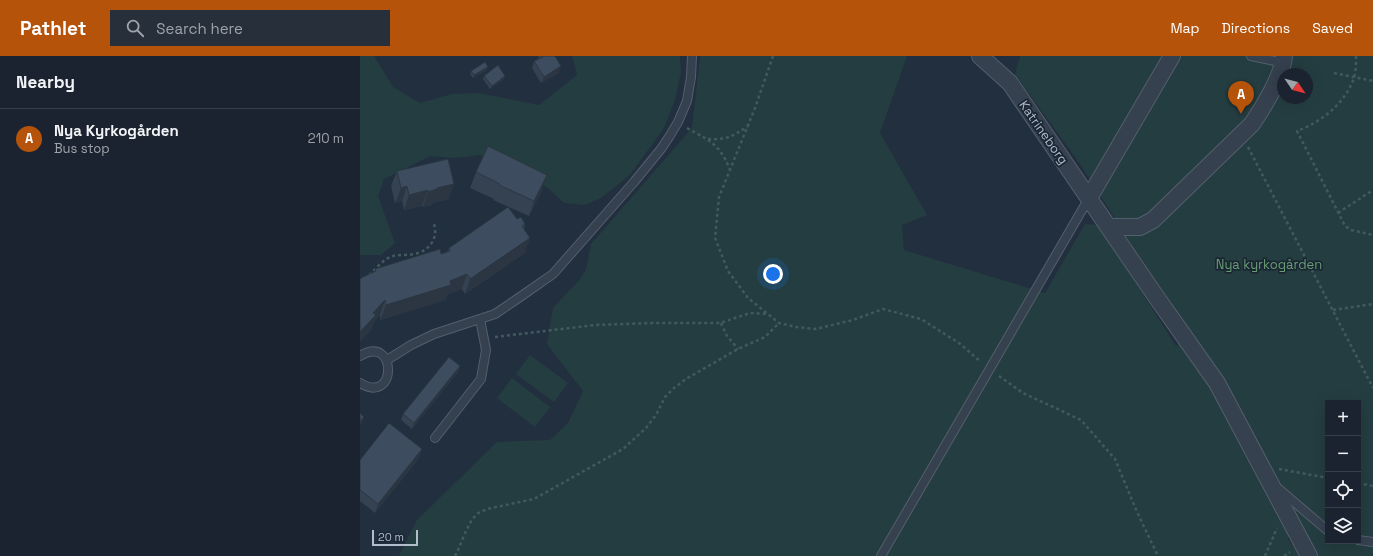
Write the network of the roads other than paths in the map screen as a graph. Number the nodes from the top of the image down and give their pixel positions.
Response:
1 (692, 56) edge
2 (980, 56) edge
3 (1172, 56) edge
4 (1251, 56) edge
5 (1284, 59) edge
6 (1089, 198) junction
7 (1109, 227) junction
8 (480, 318) junction
9 (360, 356) edge
10 (387, 360) junction
11 (360, 383) edge
12 (435, 438) dead end
13 (1270, 482) junction
14 (1325, 528) edge
15 (1361, 540) edge
16 (1373, 542) edge
17 (881, 556) edge
18 (1309, 556) edge

1 - 8 lane
2 - 6 street, Katrineborg
3 - 6 street
4 - 5 lane
5 - 7 street
6 - 7 street, Katrineborg
6 - 17 lane
7 - 13 street, Katrineborg
8 - 10 lane
8 - 12 lane
9 - 10 lane
10 - 11 lane
13 - 14 lane
13 - 18 street, Katrineborg
15 - 16 lane

